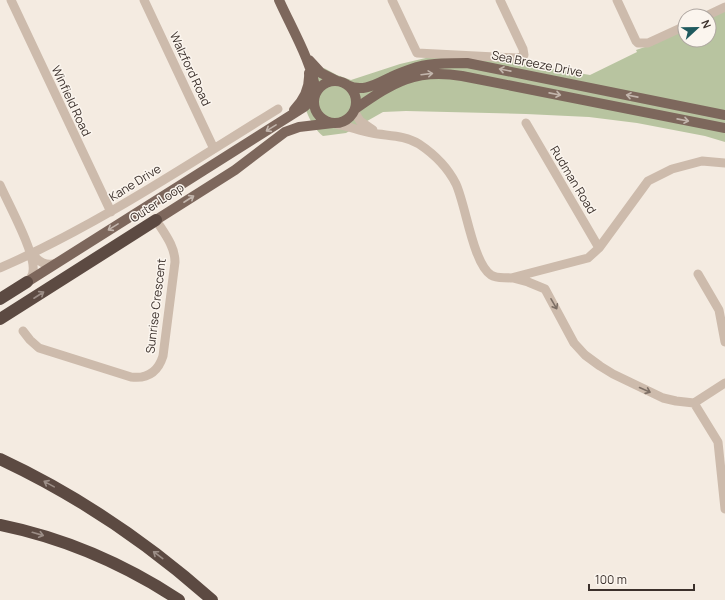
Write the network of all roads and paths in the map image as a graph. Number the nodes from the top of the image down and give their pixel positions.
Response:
1 (11, 0) edge
2 (144, 0) edge
3 (279, 0) edge
4 (392, 0) edge
5 (500, 0) edge
6 (617, 0) edge
7 (677, 30) edge
8 (305, 56) junction
9 (337, 81) junction
10 (347, 85) junction
11 (315, 95) junction
12 (278, 109) dead end
13 (355, 110) junction
14 (725, 115) edge
15 (284, 120) junction
16 (526, 123) dead end
17 (335, 124) junction
18 (725, 128) edge
19 (384, 135) junction
20 (214, 149) junction
21 (725, 163) edge
22 (0, 185) edge
23 (111, 212) junction
24 (156, 220) junction
25 (599, 248) junction
26 (31, 254) junction
27 (57, 263) junction
28 (0, 268) edge
29 (698, 274) dead end
30 (511, 278) junction
31 (27, 282) junction
32 (0, 299) edge
33 (0, 320) edge
34 (23, 331) dead end
35 (725, 342) edge
36 (725, 383) edge
37 (694, 403) junction
38 (722, 453) edge
39 (0, 459) edge
40 (725, 509) edge
41 (0, 525) edge
42 (179, 600) edge
43 (212, 600) edge

1 - 23 street, Winfield Road
2 - 20 street, Walzford Road
3 - 8 main road
4 - 5 street
6 - 7 street
8 - 9 main road
8 - 11 main road
8 - 15 main road
9 - 10 main road
9 - 11 main road
10 - 13 main road
14 -> 10 main road, Sea Breeze Drive
11 - 15 main road, Outer Loop
11 - 17 main road
12 - 20 street, Kane Drive
13 - 17 main road
13 -> 18 main road
13 - 19 street
15 -> 27 main road, Outer Loop
16 - 25 street, Rudman Road
17 - 19 street
24 -> 17 main road, Outer Loop
19 - 30 street
20 - 23 street, Kane Drive
21 - 25 street
22 - 26 street
23 - 26 street, Kane Drive
33 -> 24 highway, Outer Loop
24 - 34 street, Sunrise Crescent
25 - 30 street
26 - 27 street
26 - 28 street, Kane Drive
26 - 31 street
27 - 31 main road, Outer Loop
29 - 35 street
30 -> 37 street
31 - 32 highway, Outer Loop
36 - 37 street
37 - 38 street
38 - 40 street
43 -> 39 highway
41 -> 42 highway

